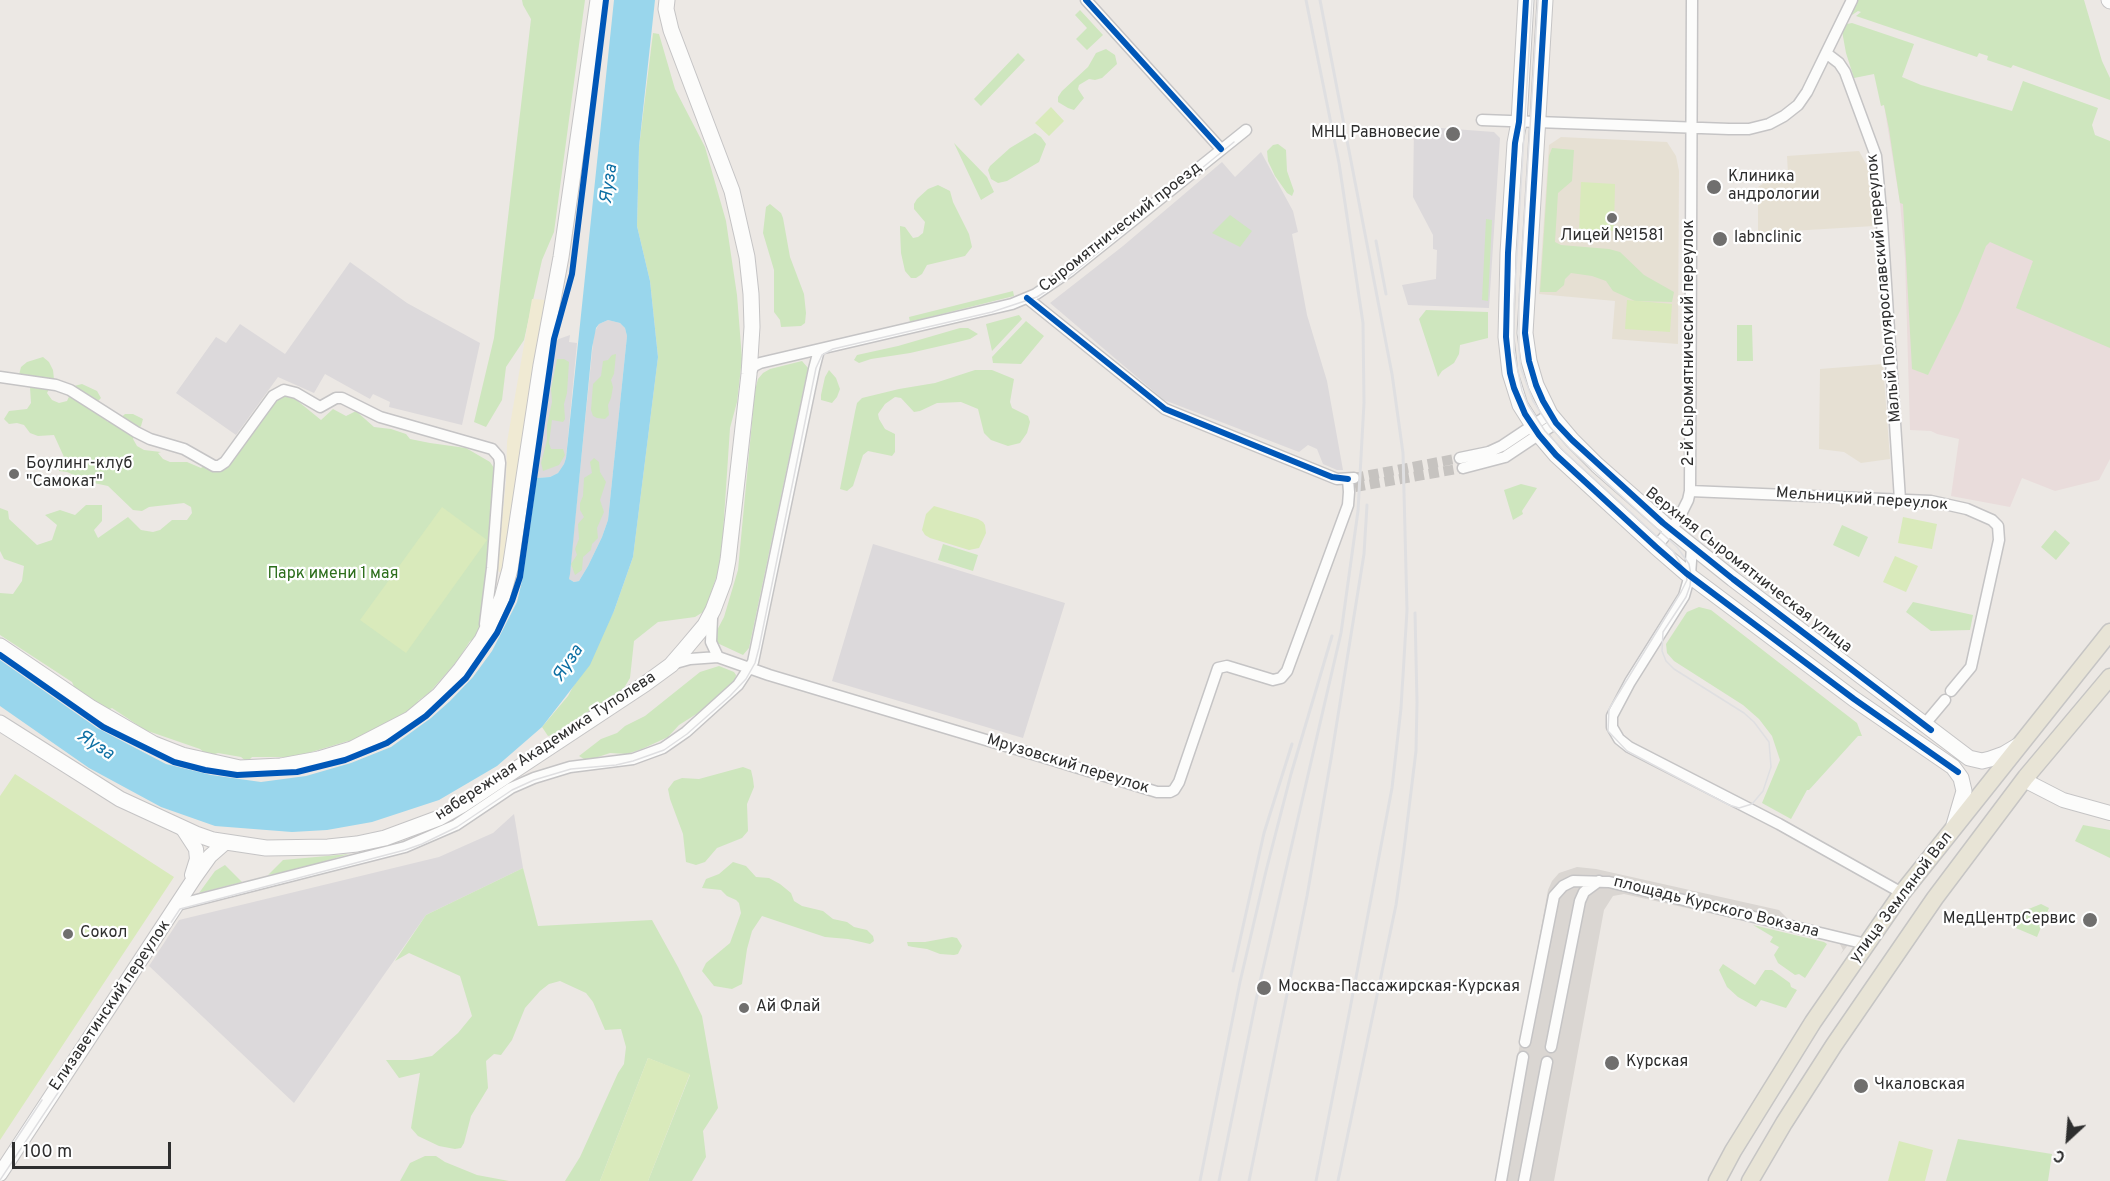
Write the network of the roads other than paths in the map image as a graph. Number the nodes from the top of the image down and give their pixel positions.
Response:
1 (598, 0) edge
2 (667, 0) edge
3 (1086, 0) edge
4 (1526, 0) edge
5 (1545, 0) edge
6 (1692, 0) edge
7 (1852, 0) edge
8 (1826, 53) junction
9 (1482, 120) dead end
10 (1519, 122) junction
11 (1538, 123) junction
12 (1691, 128) junction
13 (1246, 130) dead end
14 (1221, 149) junction
15 (1027, 298) junction
16 (750, 350) junction
17 (819, 350) junction
18 (777, 359) junction
19 (749, 374) junction
20 (0, 377) edge
21 (1553, 418) junction
22 (1534, 434) junction
23 (1462, 463) tunnel mouth
24 (1690, 491) junction
25 (1900, 500) junction
26 (1671, 530) junction
27 (1656, 547) junction
28 (1692, 547) junction
29 (492, 568) junction
30 (510, 569) junction
31 (1690, 575) junction
32 (713, 610) junction
33 (2110, 632) edge
34 (482, 640) junction
35 (0, 646) edge
36 (718, 657) junction
37 (670, 664) junction
38 (749, 669) junction
39 (2110, 677) edge
40 (0, 723) edge
41 (1924, 725) junction
42 (2019, 745) junction
43 (2024, 780) junction
44 (2110, 813) edge
45 (1953, 828) junction
46 (183, 829) junction
47 (226, 842) junction
48 (1599, 880) junction
49 (188, 889) junction
50 (1902, 893) junction
51 (177, 905) junction
52 (1866, 944) junction
53 (1525, 1042) dead end
54 (1551, 1047) dead end
55 (1522, 1057) dead end
56 (1548, 1062) dead end
57 (0, 1174) edge
58 (1501, 1181) edge
59 (1524, 1181) edge
60 (1717, 1181) edge
61 (1750, 1181) edge

1 - 30 main road
2 - 16 main road, набережная Академика Туполева
3 - 14 street
4 - 10 main road
5 - 11 main road, Верхняя Сыромятническая улица
6 - 12 street, 2-й Сыромятнический переулок
7 - 8 street
8 - 12 street
8 - 25 street, Малый Полуярославский переулок
9 - 10 street
10 - 11 street
10 - 22 main road
11 - 12 street
11 - 21 main road, Верхняя Сыромятническая улица
12 - 24 street, 2-й Сыромятнический переулок
13 - 14 street, Сыромятнический проезд
14 - 15 street, Сыромятнический проезд
15 - 17 street, Сыромятнический проезд
15 - 38 street, Мрузовский переулок
16 - 18 street
16 - 19 main road, набережная Академика Туполева
17 - 18 street, Сыромятнический проезд
17 - 38 street
18 - 19 street, Сыромятнический проезд
19 - 32 main road, набережная Академика Туполева
20 - 29 street
21 - 22 street
21 - 26 main road, Верхняя Сыромятническая улица
22 - 23 street
22 - 27 main road
24 - 25 street, Мельницкий переулок
24 - 26 street, 2-й Сыромятнический переулок
25 - 41 street, Мельницкий переулок
26 - 27 street, 2-й Сыромятнический переулок
26 - 28 main road, Верхняя Сыромятническая улица
27 - 31 main road
28 - 31 street
28 - 41 main road, Верхняя Сыромятническая улица
29 - 30 street
29 - 34 street
30 - 34 main road
31 - 45 main road
31 - 50 street
32 - 36 street
32 - 37 main road, набережная Академика Туполева
33 - 42 main road, улица Земляной Вал
34 - 35 main road
36 - 37 street, Мрузовский переулок
36 - 38 street, Мрузовский переулок
37 - 47 main road, набережная Академика Туполева
38 - 51 street
39 - 43 main road, улица Земляной Вал
40 - 46 main road, набережная Академика Туполева
41 - 42 main road, Верхняя Сыромятническая улица
42 - 45 main road, улица Земляной Вал
43 - 44 street
43 - 61 main road, улица Земляной Вал
45 - 50 main road, улица Земляной Вал
46 - 47 main road, набережная Академика Туполева
46 - 49 street
47 - 49 street, Елизаветинский переулок
48 - 52 street, площадь Курского Вокзала
48 - 53 street
48 - 54 street, площадь Курского Вокзала
49 - 51 street, Елизаветинский переулок
50 - 52 main road, улица Земляной Вал
51 - 57 street, Елизаветинский переулок
52 - 60 main road, улица Земляной Вал
55 - 58 street
56 - 59 street

